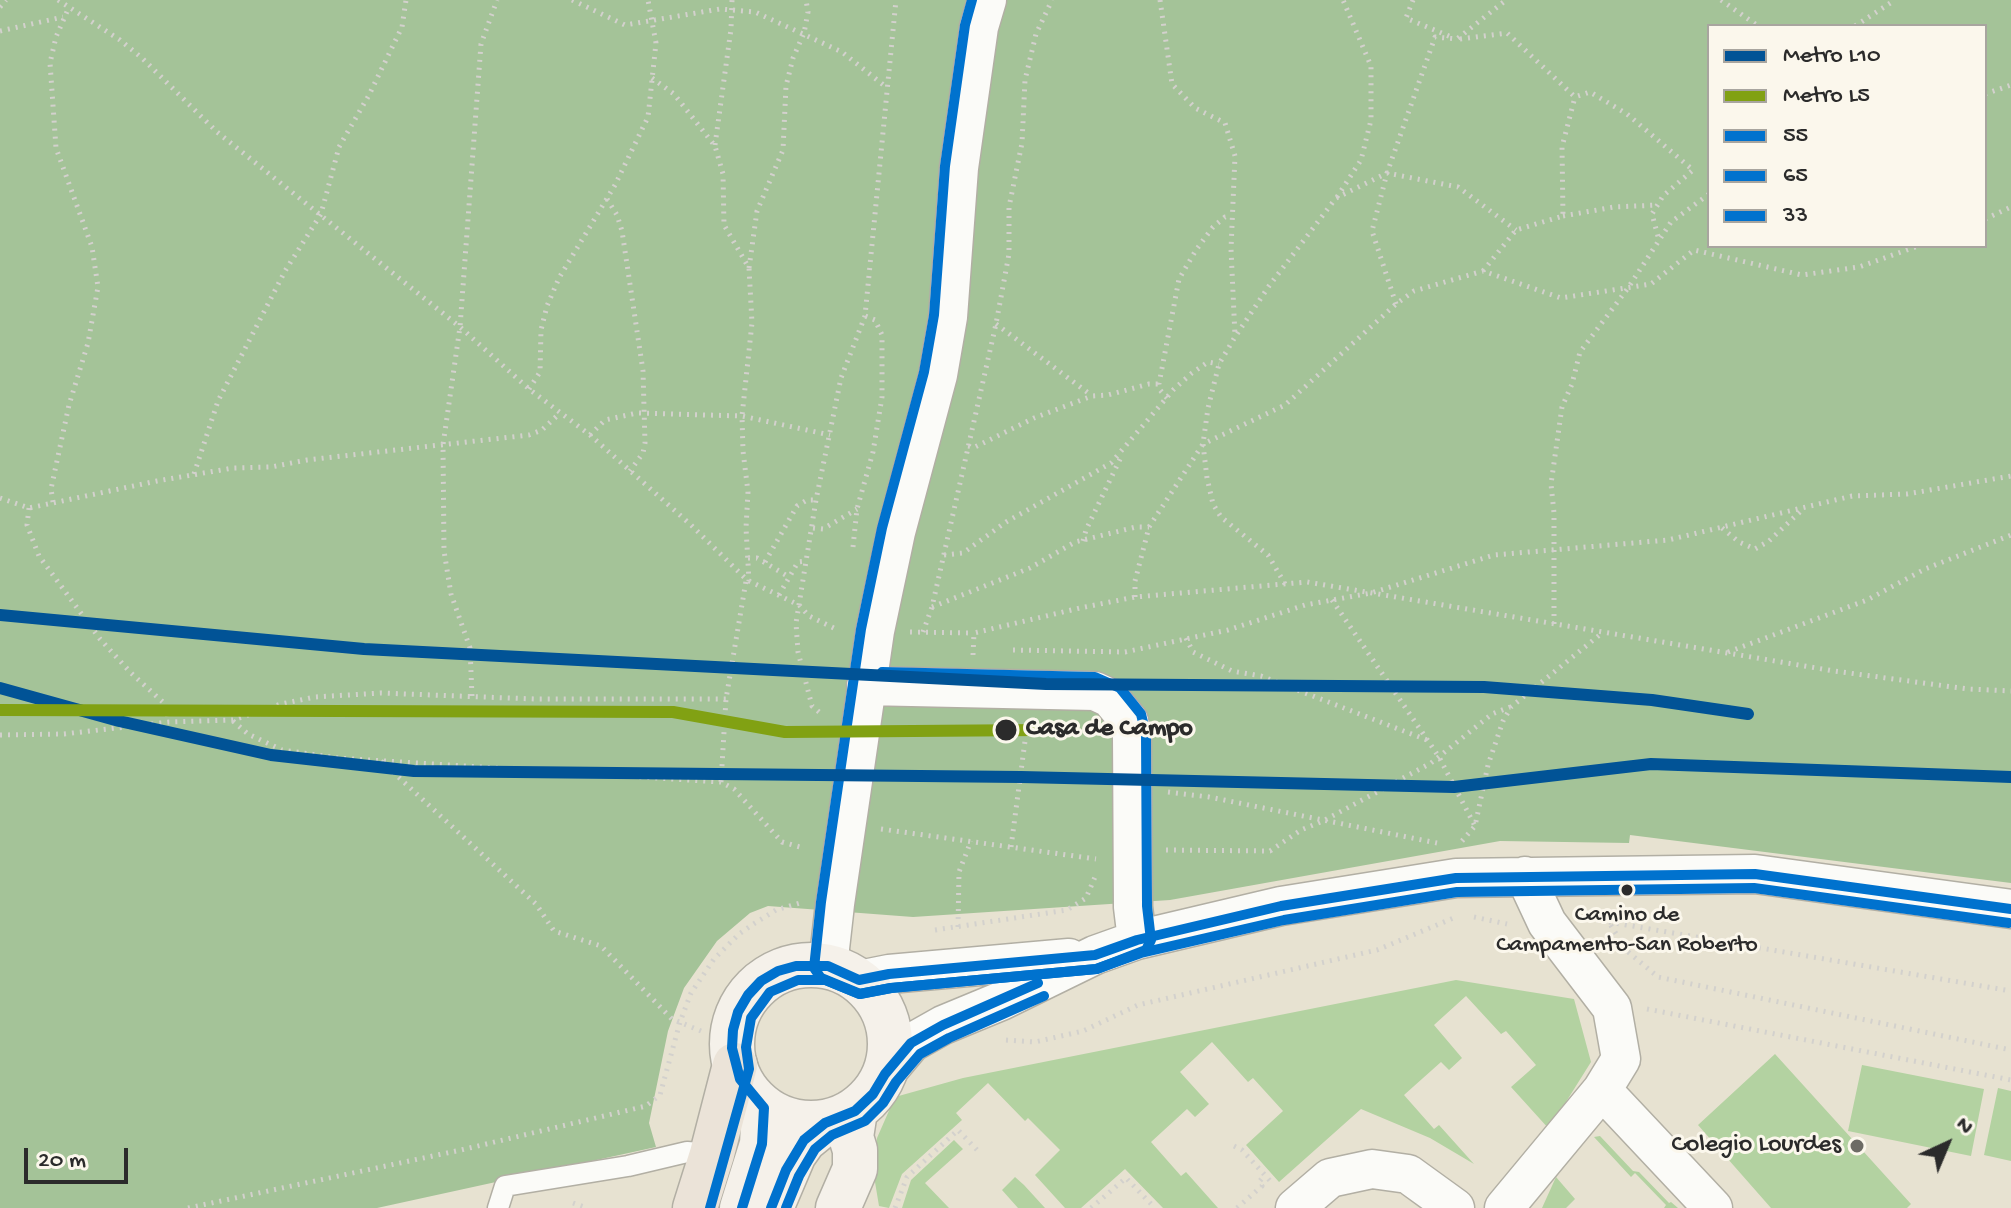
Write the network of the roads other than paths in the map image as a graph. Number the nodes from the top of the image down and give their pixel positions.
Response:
1 (987, 0) edge
2 (866, 686) junction
3 (1525, 876) junction
4 (2011, 909) edge
5 (1137, 940) junction
6 (1095, 955) junction
7 (844, 973) junction
8 (885, 1074) junction
9 (746, 1084) junction
10 (1602, 1090) junction
11 (840, 1117) junction
12 (712, 1154) junction
13 (843, 1205) edge
14 (498, 1208) edge
15 (695, 1208) edge
16 (701, 1208) edge
17 (742, 1208) edge
18 (771, 1208) edge
19 (1295, 1208) edge
20 (1455, 1208) edge
21 (1504, 1208) edge
22 (1713, 1208) edge

1 - 2 street
2 - 5 street
2 - 7 street
3 - 4 street
3 - 5 street
3 - 10 street
5 - 6 street
6 - 7 street
6 - 8 street
7 - 8 street
7 - 9 street
8 - 11 street
9 - 11 street
9 - 12 highway
9 - 16 highway
9 - 17 street
10 - 21 street
10 - 22 street
11 - 13 street
11 - 18 street
12 - 14 lane
12 - 15 highway
19 - 20 street

